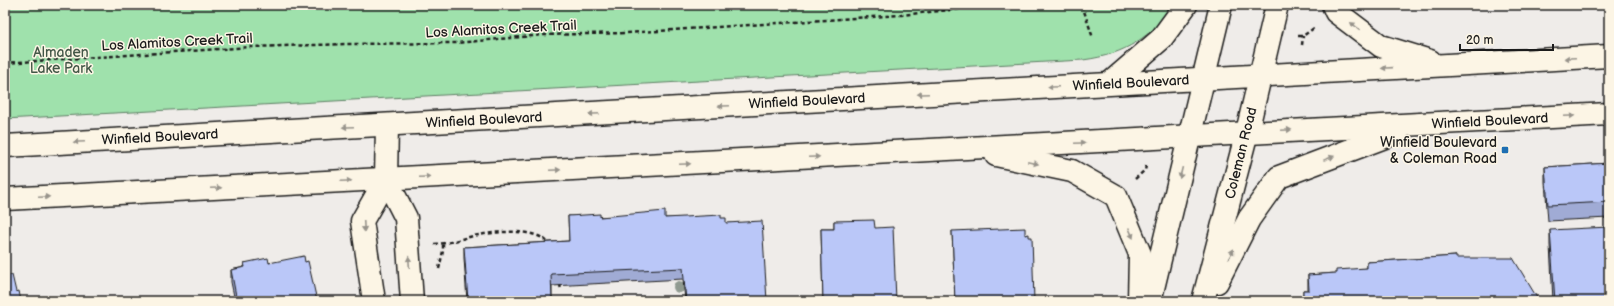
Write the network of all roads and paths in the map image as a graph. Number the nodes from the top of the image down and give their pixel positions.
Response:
1 (998, 5) edge
2 (1082, 5) edge
3 (1186, 5) edge
4 (1221, 5) edge
5 (1277, 5) edge
6 (1334, 5) edge
7 (1316, 26) dead end
8 (1292, 36) dead end
9 (1304, 36) junction
10 (1092, 38) dead end
11 (1301, 48) dead end
12 (1609, 56) edge
13 (5, 63) edge
14 (1440, 65) junction
15 (1260, 77) junction
16 (1204, 79) junction
17 (1110, 83) junction
18 (1609, 114) edge
19 (387, 125) junction
20 (1416, 125) junction
21 (1247, 132) junction
22 (1191, 136) junction
23 (5, 146) edge
24 (968, 149) junction
25 (1147, 163) dead end
26 (1145, 170) junction
27 (1151, 170) dead end
28 (386, 179) junction
29 (1133, 180) dead end
30 (5, 199) edge
31 (428, 244) dead end
32 (552, 248) edge
33 (560, 277) edge
34 (561, 290) dead end
35 (374, 301) edge
36 (412, 301) edge
37 (1139, 301) edge
38 (1150, 301) edge
39 (1203, 301) edge
40 (1207, 301) edge

1 - 13 path, Los Alamitos Creek Trail
2 - 10 path
3 - 17 street
4 - 16 street
5 - 15 street, Coleman Road
14 -> 6 street
7 - 9 path
8 - 9 path
9 - 11 path
12 -> 14 street, Winfield Boulevard
14 -> 15 street, Winfield Boulevard
15 - 16 street, Winfield Boulevard
15 - 21 street, Coleman Road
16 - 17 street, Winfield Boulevard
16 - 22 street
17 -> 19 street, Winfield Boulevard
20 -> 18 street, Winfield Boulevard
19 -> 23 street, Winfield Boulevard
19 - 28 street
21 -> 20 street, Winfield Boulevard
40 -> 20 street
21 - 22 street, Winfield Boulevard
21 - 39 street, Coleman Road
24 -> 22 street, Winfield Boulevard
22 -> 38 street
28 -> 24 street, Winfield Boulevard
24 -> 37 street
25 - 26 path
26 - 27 path
26 - 29 path
30 -> 28 street, Winfield Boulevard
28 -> 35 street
36 -> 28 street
31 - 32 path
33 - 34 path

